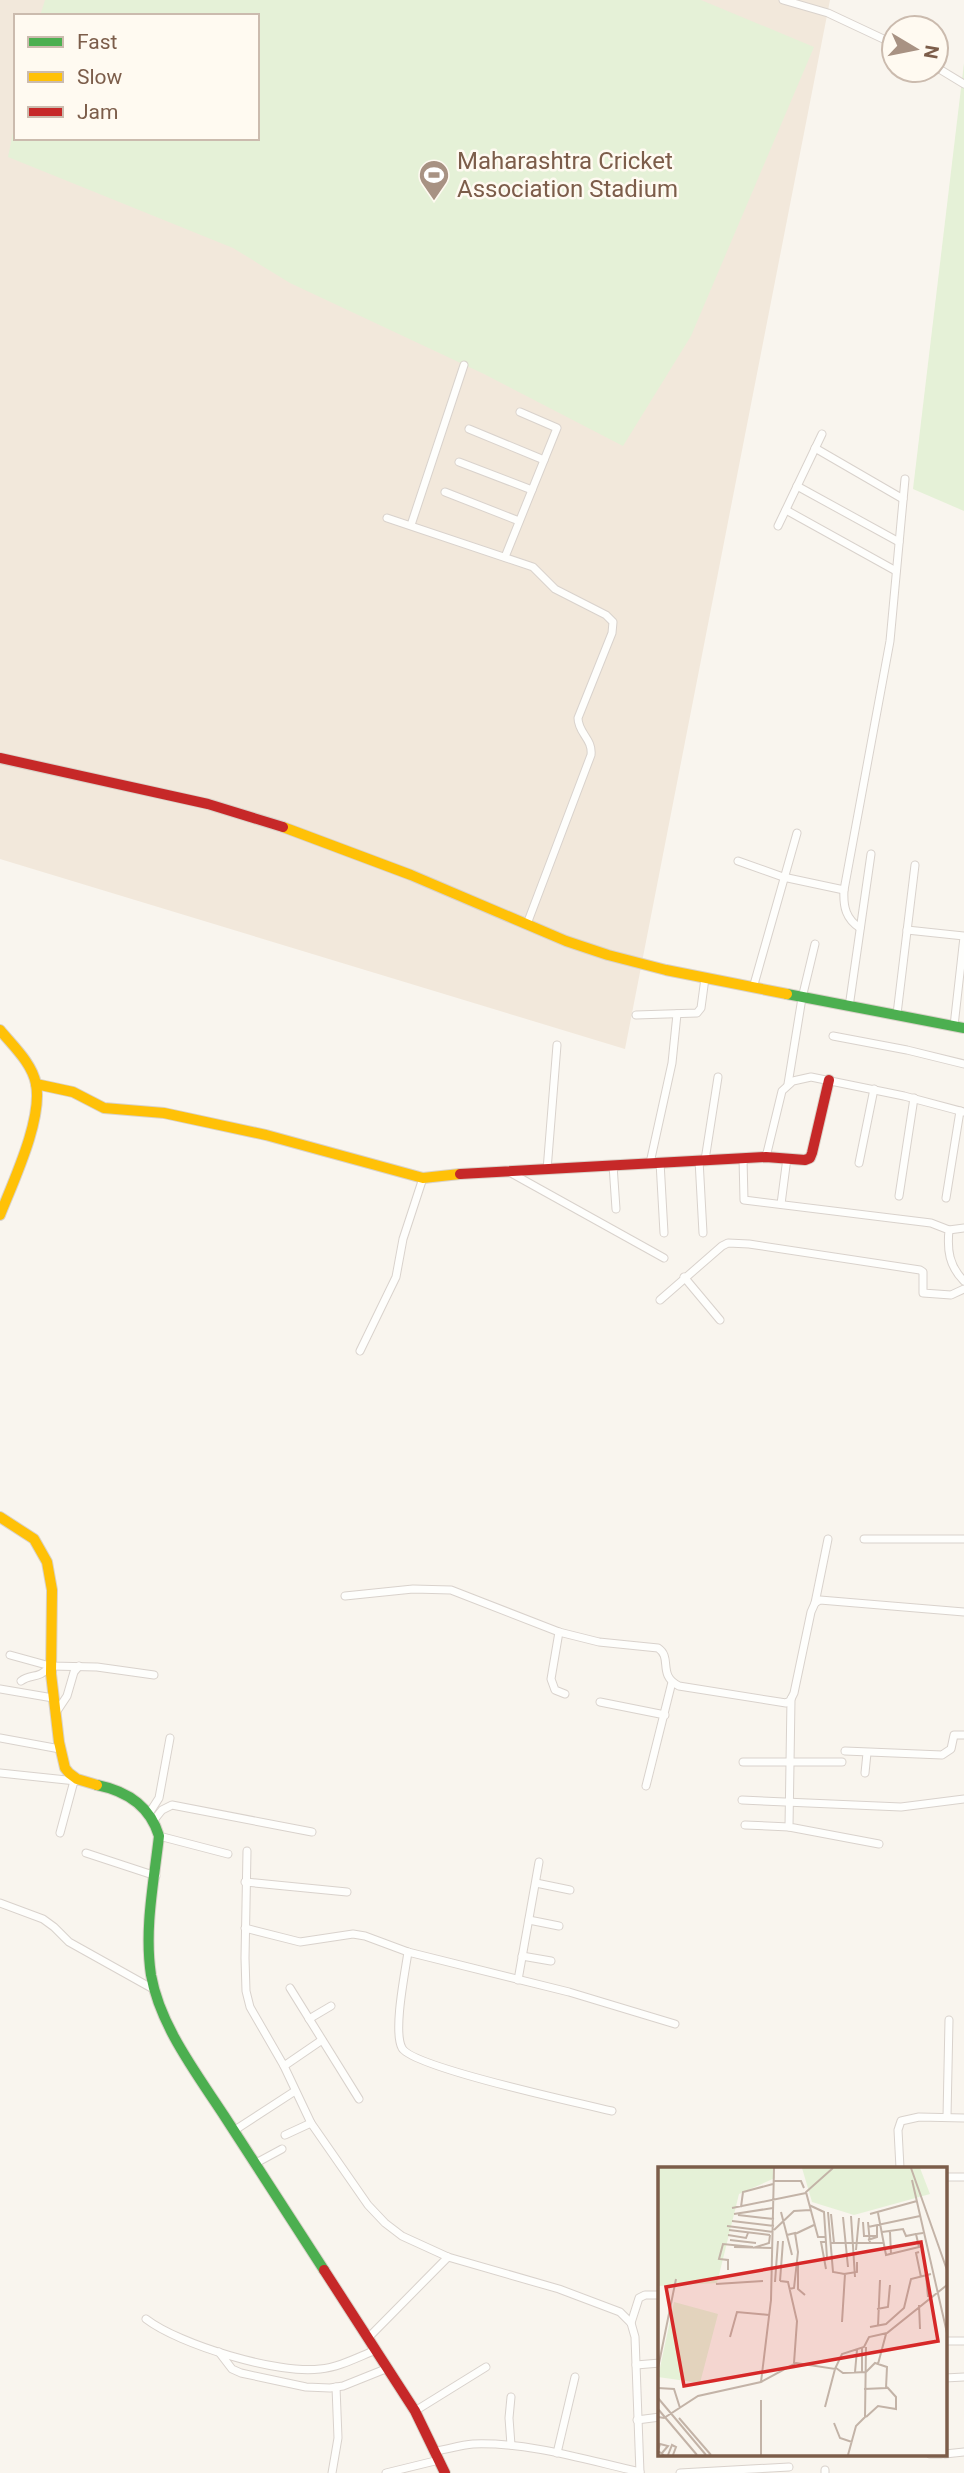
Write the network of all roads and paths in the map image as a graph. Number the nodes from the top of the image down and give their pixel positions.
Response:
1 (783, 0) edge
2 (880, 37) edge
3 (464, 365) dead end
4 (520, 412) dead end
5 (469, 429) dead end
6 (822, 434) dead end
7 (815, 448) junction
8 (544, 460) junction
9 (459, 463) dead end
10 (905, 479) dead end
11 (797, 486) junction
12 (532, 490) junction
13 (444, 492) dead end
14 (903, 499) junction
15 (786, 510) junction
16 (387, 517) dead end
17 (519, 521) junction
18 (411, 525) junction
19 (778, 526) dead end
20 (899, 542) junction
21 (505, 557) junction
22 (896, 571) junction
23 (0, 758) edge
24 (797, 833) dead end
25 (871, 854) dead end
26 (738, 861) dead end
27 (915, 865) dead end
28 (783, 877) junction
29 (844, 890) junction
30 (527, 924) junction
31 (860, 928) junction
32 (907, 930) junction
33 (964, 937) edge
34 (815, 944) dead end
35 (705, 978) junction
36 (753, 988) junction
37 (802, 998) junction
38 (849, 1007) junction
39 (677, 1014) junction
40 (897, 1014) junction
41 (636, 1015) dead end
42 (959, 1027) edge
43 (0, 1030) edge
44 (833, 1036) dead end
45 (556, 1045) dead end
46 (964, 1064) edge
47 (718, 1077) dead end
48 (829, 1080) junction
49 (36, 1084) junction
50 (788, 1084) junction
51 (874, 1089) junction
52 (914, 1098) junction
53 (962, 1112) edge
54 (766, 1157) junction
55 (743, 1158) junction
56 (787, 1158) junction
57 (702, 1160) junction
58 (655, 1163) junction
59 (859, 1163) dead end
60 (613, 1165) junction
61 (547, 1170) junction
62 (510, 1172) junction
63 (423, 1178) junction
64 (899, 1196) dead end
65 (946, 1198) dead end
66 (781, 1204) junction
67 (616, 1209) dead end
68 (0, 1215) edge
69 (964, 1228) edge
70 (949, 1230) junction
71 (664, 1233) dead end
72 (703, 1233) dead end
73 (664, 1258) dead end
74 (684, 1277) junction
75 (964, 1281) edge
76 (964, 1289) edge
77 (660, 1300) dead end
78 (720, 1320) dead end
79 (360, 1350) dead end
80 (0, 1517) edge
81 (828, 1539) dead end
82 (864, 1539) dead end
83 (964, 1539) edge
84 (345, 1596) dead end
85 (815, 1603) junction
86 (964, 1612) edge
87 (559, 1632) junction
88 (10, 1655) dead end
89 (50, 1666) junction
90 (79, 1666) junction
91 (154, 1675) dead end
92 (21, 1681) dead end
93 (672, 1682) junction
94 (0, 1689) edge
95 (565, 1694) dead end
96 (53, 1698) junction
97 (791, 1699) junction
98 (600, 1702) dead end
99 (55, 1714) junction
100 (665, 1715) junction
101 (964, 1735) edge
102 (0, 1738) edge
103 (170, 1738) dead end
104 (60, 1749) junction
105 (845, 1751) dead end
106 (867, 1753) junction
107 (743, 1762) dead end
108 (790, 1762) junction
109 (842, 1762) dead end
110 (0, 1773) edge
111 (865, 1773) dead end
112 (76, 1781) junction
113 (646, 1786) dead end
114 (964, 1799) edge
115 (743, 1800) dead end
116 (789, 1802) junction
117 (152, 1816) junction
118 (745, 1825) dead end
119 (789, 1827) junction
120 (312, 1832) dead end
121 (60, 1833) dead end
122 (159, 1836) junction
123 (879, 1844) dead end
124 (247, 1851) dead end
125 (86, 1853) dead end
126 (228, 1854) dead end
127 (539, 1862) dead end
128 (156, 1876) junction
129 (245, 1882) junction
130 (536, 1883) junction
131 (570, 1889) dead end
132 (347, 1892) dead end
133 (0, 1903) edge
134 (529, 1920) junction
135 (559, 1926) dead end
136 (245, 1928) junction
137 (408, 1952) junction
138 (522, 1956) junction
139 (551, 1961) dead end
140 (518, 1980) junction
141 (290, 1988) dead end
142 (155, 1990) junction
143 (331, 2006) dead end
144 (309, 2019) junction
145 (949, 2020) dead end
146 (675, 2024) dead end
147 (322, 2040) junction
148 (284, 2066) junction
149 (295, 2091) junction
150 (359, 2099) dead end
151 (612, 2111) dead end
152 (947, 2117) junction
153 (964, 2118) edge
154 (311, 2123) junction
155 (235, 2130) junction
156 (285, 2136) dead end
157 (282, 2150) dead end
158 (256, 2163) junction
159 (900, 2167) edge
160 (946, 2177) edge
161 (964, 2177) edge
162 (448, 2257) junction
163 (658, 2295) edge
164 (146, 2319) dead end
165 (631, 2323) junction
166 (369, 2338) junction
167 (946, 2341) edge
168 (964, 2341) edge
169 (376, 2350) junction
170 (219, 2351) junction
171 (658, 2364) edge
172 (636, 2365) junction
173 (486, 2367) dead end
174 (388, 2368) junction
175 (575, 2377) dead end
176 (964, 2377) edge
177 (946, 2378) edge
178 (336, 2387) junction
179 (511, 2397) dead end
180 (415, 2411) junction
181 (658, 2417) edge
182 (638, 2420) junction
183 (511, 2445) junction
184 (964, 2452) edge
185 (557, 2453) junction
186 (946, 2454) edge
187 (438, 2455) junction
188 (789, 2467) dead end
189 (640, 2472) edge
190 (332, 2473) edge
191 (386, 2473) edge
192 (444, 2473) edge
193 (680, 2473) edge

1 - 2 street
3 - 18 street
4 - 8 street
5 - 8 street
6 - 7 street
7 - 11 street
7 - 14 street
8 - 12 street
9 - 12 street
10 - 14 street
11 - 15 street
11 - 20 street
12 - 17 street
13 - 17 street
14 - 20 street
15 - 19 street
15 - 22 street
16 - 18 street
17 - 21 street
18 - 21 street
20 - 22 street
21 - 30 street
22 - 29 street
23 - 30 street
24 - 28 street
25 - 31 street
26 - 28 street
27 - 32 street
28 - 29 street
28 - 36 street
29 - 31 street
30 - 35 street
31 - 38 street
32 - 33 street
32 - 40 street
33 - 42 street
34 - 37 street
35 - 36 street
35 - 39 street
36 - 37 street
37 - 38 street
37 - 50 street
38 - 40 street
39 - 41 street
39 - 58 street
40 - 42 street
43 - 49 street
44 - 46 street
45 - 61 street
47 - 57 street
48 - 50 street
48 - 51 street
48 - 56 street
49 - 63 street
49 - 68 street
50 - 54 street
51 - 52 street
51 - 59 street
52 - 53 street
52 - 64 street
53 - 65 street
54 - 55 street
54 - 56 street
55 - 57 street
55 - 66 street
56 - 66 street
57 - 58 street
57 - 72 street
58 - 60 street
58 - 71 street
60 - 61 street
60 - 67 street
61 - 62 street
62 - 63 street
62 - 73 street
63 - 79 street
66 - 70 street
69 - 70 street
70 - 75 street
74 - 76 street
74 - 77 street
74 - 78 street
80 - 89 street
81 - 85 street
82 - 83 street
84 - 87 street
85 - 86 street
85 - 97 street
87 - 93 street
87 - 95 street
88 - 89 street
89 - 90 street
89 - 92 street
89 - 96 street
90 - 91 street
90 - 99 street
93 - 97 street
93 - 100 street
94 - 96 street
96 - 99 street
97 - 108 street
98 - 100 street
99 - 104 street
100 - 113 street
101 - 106 street
102 - 104 street
103 - 117 street
104 - 112 street
105 - 106 street
106 - 111 street
107 - 108 street
108 - 109 street
108 - 116 street
110 - 112 street
112 - 117 street
112 - 121 street
114 - 116 street
115 - 116 street
116 - 119 street
117 - 120 street
117 - 122 street
118 - 119 street
119 - 123 street
122 - 126 street
122 - 128 street
124 - 129 street
125 - 128 street
127 - 130 street
128 - 142 street
129 - 132 street
129 - 136 street
130 - 131 street
130 - 134 street
133 - 142 street
134 - 135 street
134 - 138 street
136 - 137 street
136 - 148 street
137 - 140 street
137 - 151 street
138 - 139 street
138 - 140 street
140 - 146 street
141 - 144 street
142 - 155 street
143 - 144 street
144 - 147 street
145 - 152 street
147 - 148 street
147 - 150 street
148 - 149 street
149 - 154 street
149 - 155 street
152 - 153 street
152 - 159 street
154 - 156 street
154 - 162 street
155 - 158 street
157 - 158 street
158 - 166 street
160 - 161 street
162 - 165 street
162 - 166 street
163 - 165 street
164 - 170 street
165 - 172 street
166 - 169 street
167 - 168 street
169 - 170 street
169 - 174 street
170 - 178 street
171 - 172 street
172 - 182 street
173 - 180 street
174 - 178 street
174 - 180 street
175 - 185 street
176 - 177 street
178 - 190 street
179 - 183 street
180 - 187 street
181 - 182 street
182 - 189 street
183 - 185 street
183 - 187 street
184 - 186 street
185 - 189 street
187 - 191 street
187 - 192 street
188 - 193 street

